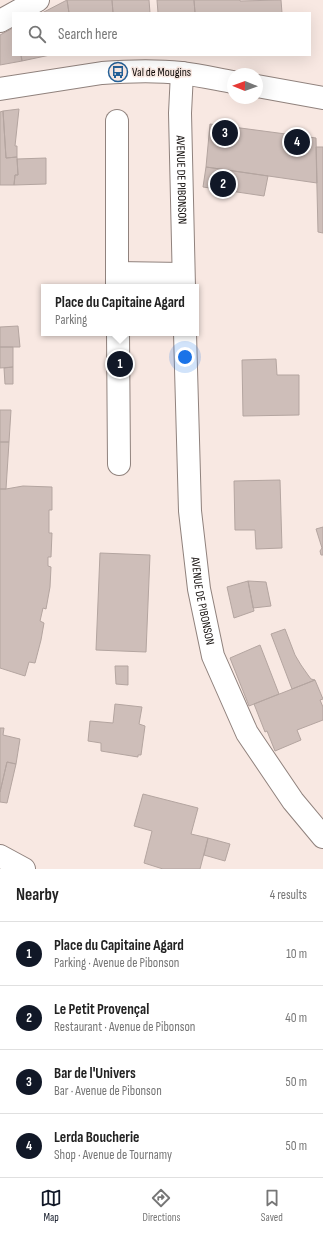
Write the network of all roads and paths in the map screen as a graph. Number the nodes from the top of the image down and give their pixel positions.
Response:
1 (38, 0) edge
2 (15, 12) edge
3 (12, 14) edge
4 (0, 21) edge
5 (182, 73) junction
6 (227, 81) edge
7 (263, 87) edge
8 (0, 89) edge
9 (323, 98) edge
10 (117, 121) dead end
11 (117, 280) edge
12 (184, 280) edge
13 (118, 336) edge
14 (185, 336) edge
15 (120, 464) dead end
16 (323, 837) edge
17 (0, 856) edge
18 (24, 869) edge

1 - 2 street
3 - 4 street
5 - 6 street
5 - 8 street
5 - 12 street, AVENUE DE PIBONSON
7 - 9 street
10 - 11 street
11 - 12 street
13 - 15 street
14 - 16 street, AVENUE DE PIBONSON
17 - 18 street

